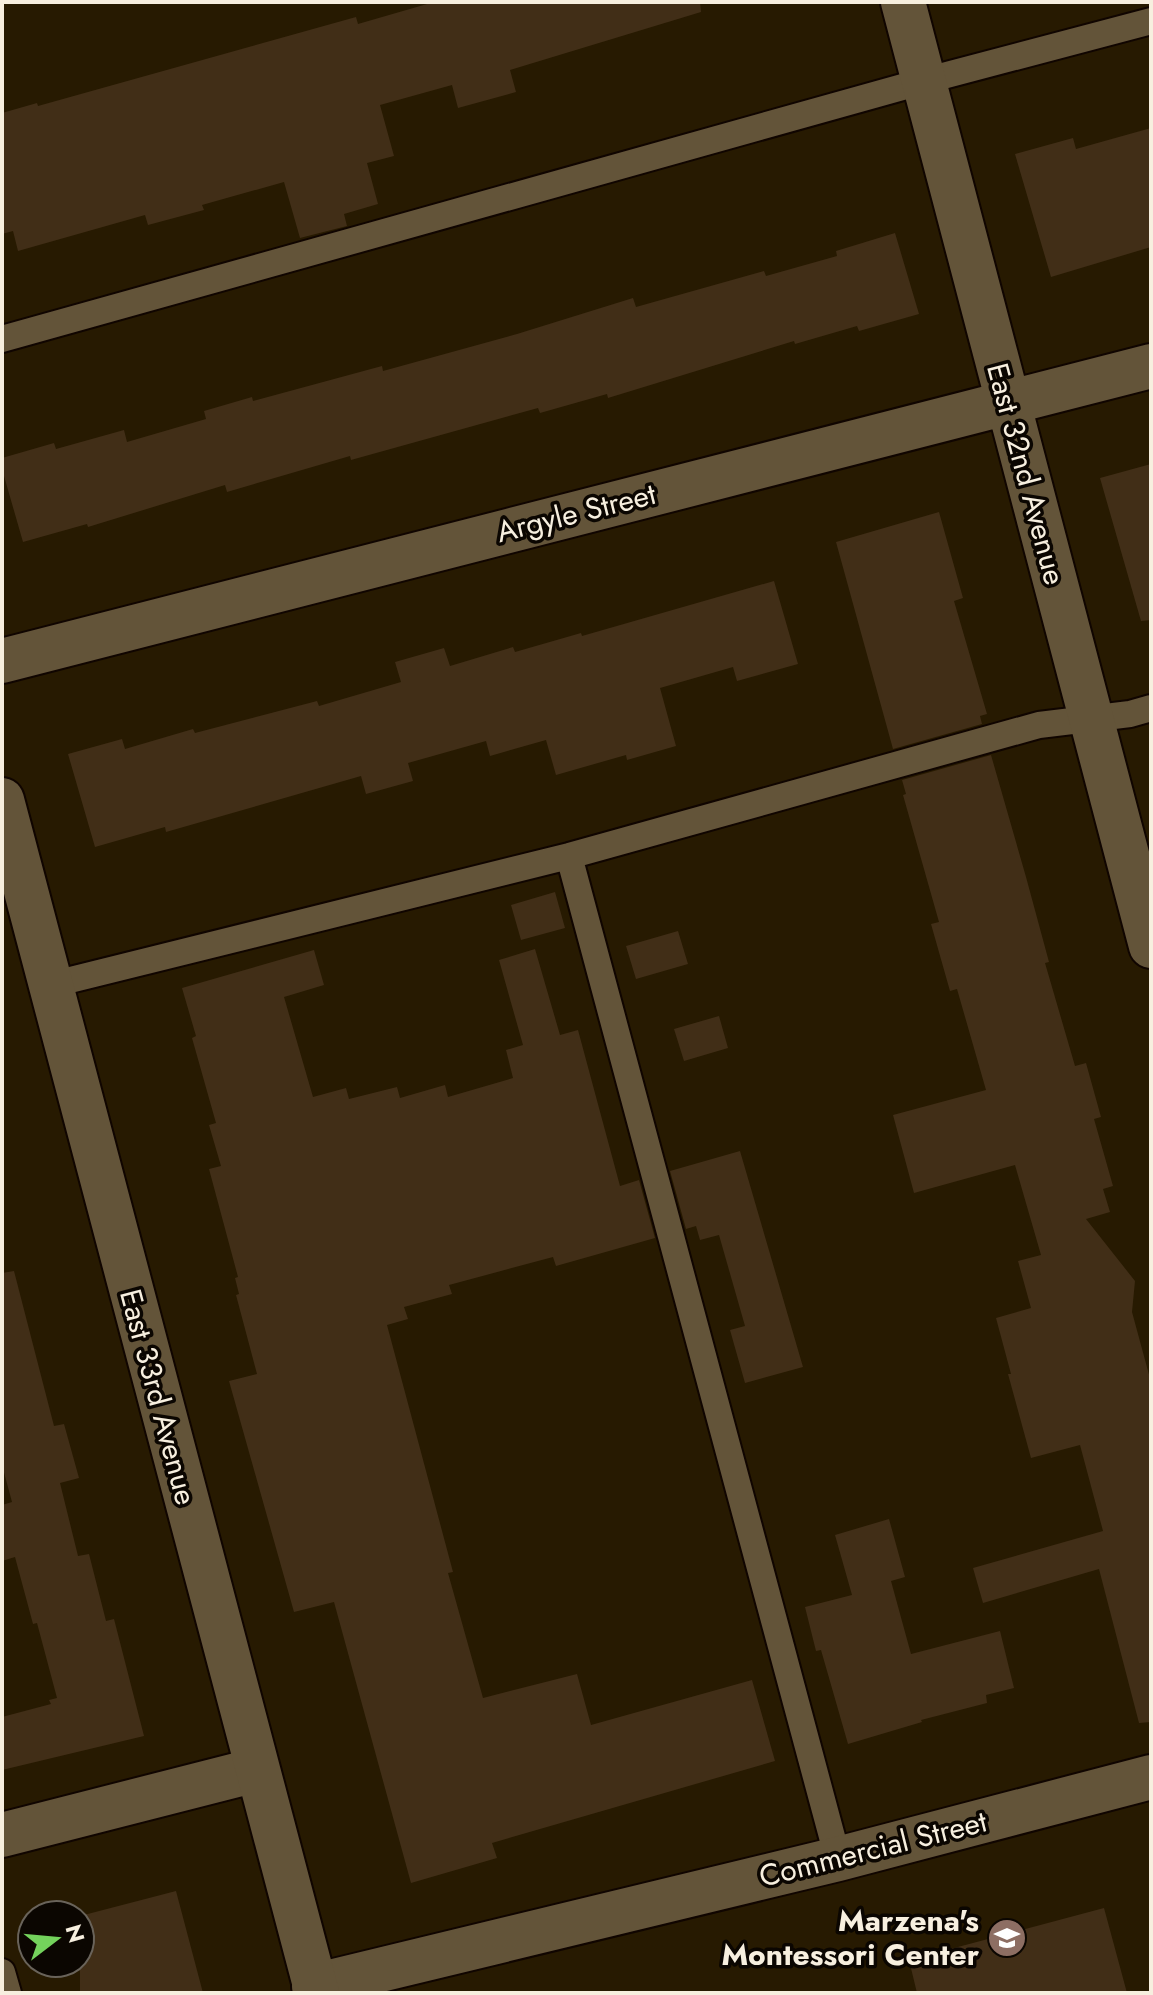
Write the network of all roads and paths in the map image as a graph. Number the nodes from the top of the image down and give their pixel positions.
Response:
1 (903, 2) edge
2 (1151, 21) edge
3 (924, 81) junction
4 (2, 339) edge
5 (1151, 366) edge
6 (1008, 403) junction
7 (2, 661) edge
8 (1151, 708) edge
9 (1091, 719) junction
10 (2, 800) edge
11 (569, 856) junction
12 (1151, 946) edge
13 (50, 985) junction
14 (256, 1770) junction
15 (1151, 1777) edge
16 (2, 1835) edge
17 (838, 1859) junction
18 (2, 1972) edge
19 (316, 1989) edge
20 (8, 1993) edge

1 - 3 street, East 32nd Avenue
2 - 3 lane
3 - 4 lane
3 - 6 street, East 32nd Avenue
5 - 6 street, Argyle Street
6 - 7 street, Argyle Street
6 - 9 street, East 32nd Avenue
8 - 9 lane
9 - 11 lane
9 - 12 street, East 32nd Avenue
10 - 13 street, East 33rd Avenue
11 - 13 lane
11 - 17 lane
13 - 14 street, East 33rd Avenue
14 - 16 street
14 - 19 street, East 33rd Avenue
15 - 17 street, Commercial Street
17 - 19 street, Commercial Street
18 - 20 lane

